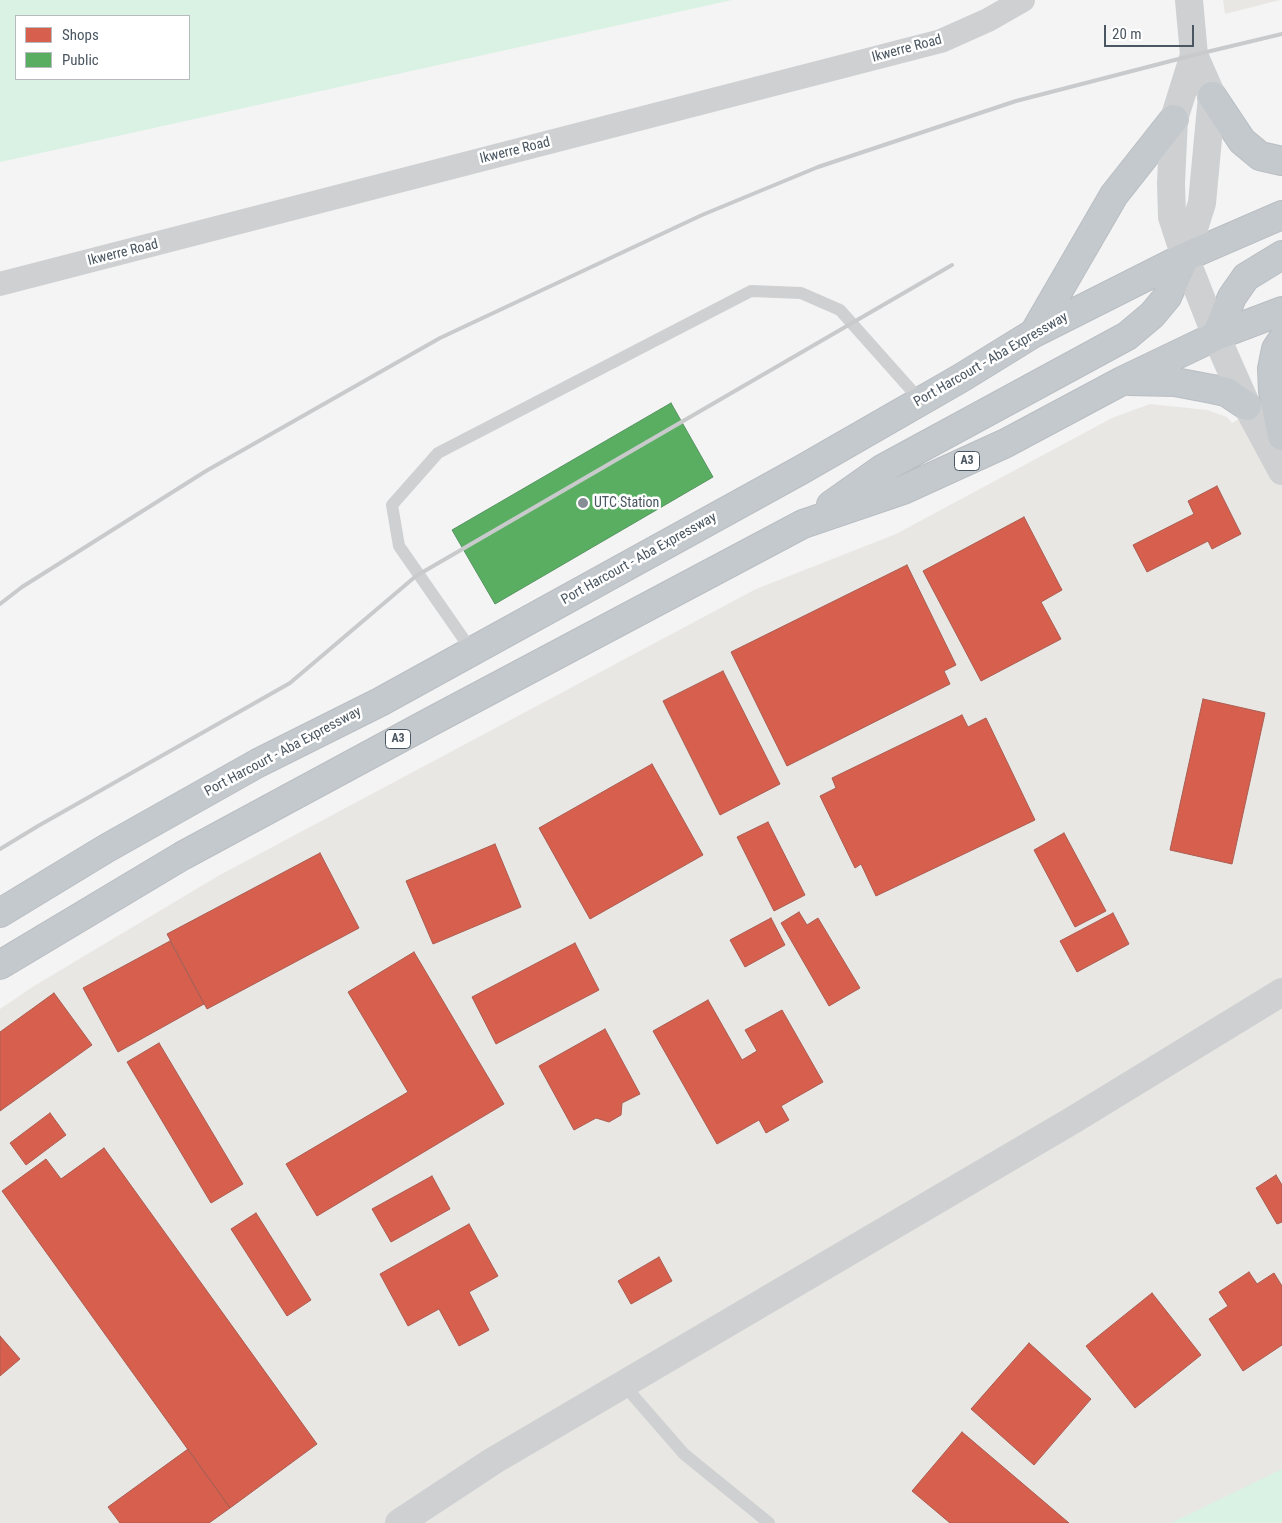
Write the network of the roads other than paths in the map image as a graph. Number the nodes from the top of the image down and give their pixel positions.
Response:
1 (1023, 0) edge
2 (1189, 0) edge
3 (1194, 55) junction
4 (1212, 96) junction
5 (1174, 119) junction
6 (1282, 161) edge
7 (1282, 216) edge
8 (1282, 255) edge
9 (1185, 257) junction
10 (0, 284) edge
11 (1282, 311) edge
12 (1034, 333) junction
13 (1216, 336) junction
14 (1282, 340) edge
15 (1122, 381) junction
16 (921, 401) junction
17 (1248, 406) junction
18 (1282, 436) edge
19 (1282, 471) edge
20 (804, 524) junction
21 (472, 650) junction
22 (0, 913) edge
23 (0, 965) edge
24 (1282, 992) edge
25 (624, 1384) junction
26 (399, 1523) edge
27 (769, 1523) edge

1 - 10 street, Ikwerre Road
2 - 3 street
3 - 4 street
3 - 5 street
4 - 6 highway
4 - 9 street
5 - 9 street
5 - 12 highway
7 - 9 highway, Port Harcourt - Aba Expressway
8 - 13 highway
9 - 12 highway, Port Harcourt - Aba Expressway
9 - 13 street
9 - 20 highway
11 - 13 highway, A3
12 - 16 highway, Port Harcourt - Aba Expressway
13 - 15 highway, A3
13 - 17 street
14 - 18 highway
15 - 17 highway
15 - 20 highway, A3
16 - 21 highway, Port Harcourt - Aba Expressway
16 - 21 lane
17 - 19 street
20 - 23 highway, A3
21 - 22 highway, Port Harcourt - Aba Expressway
24 - 25 street
25 - 26 street
25 - 27 lane

